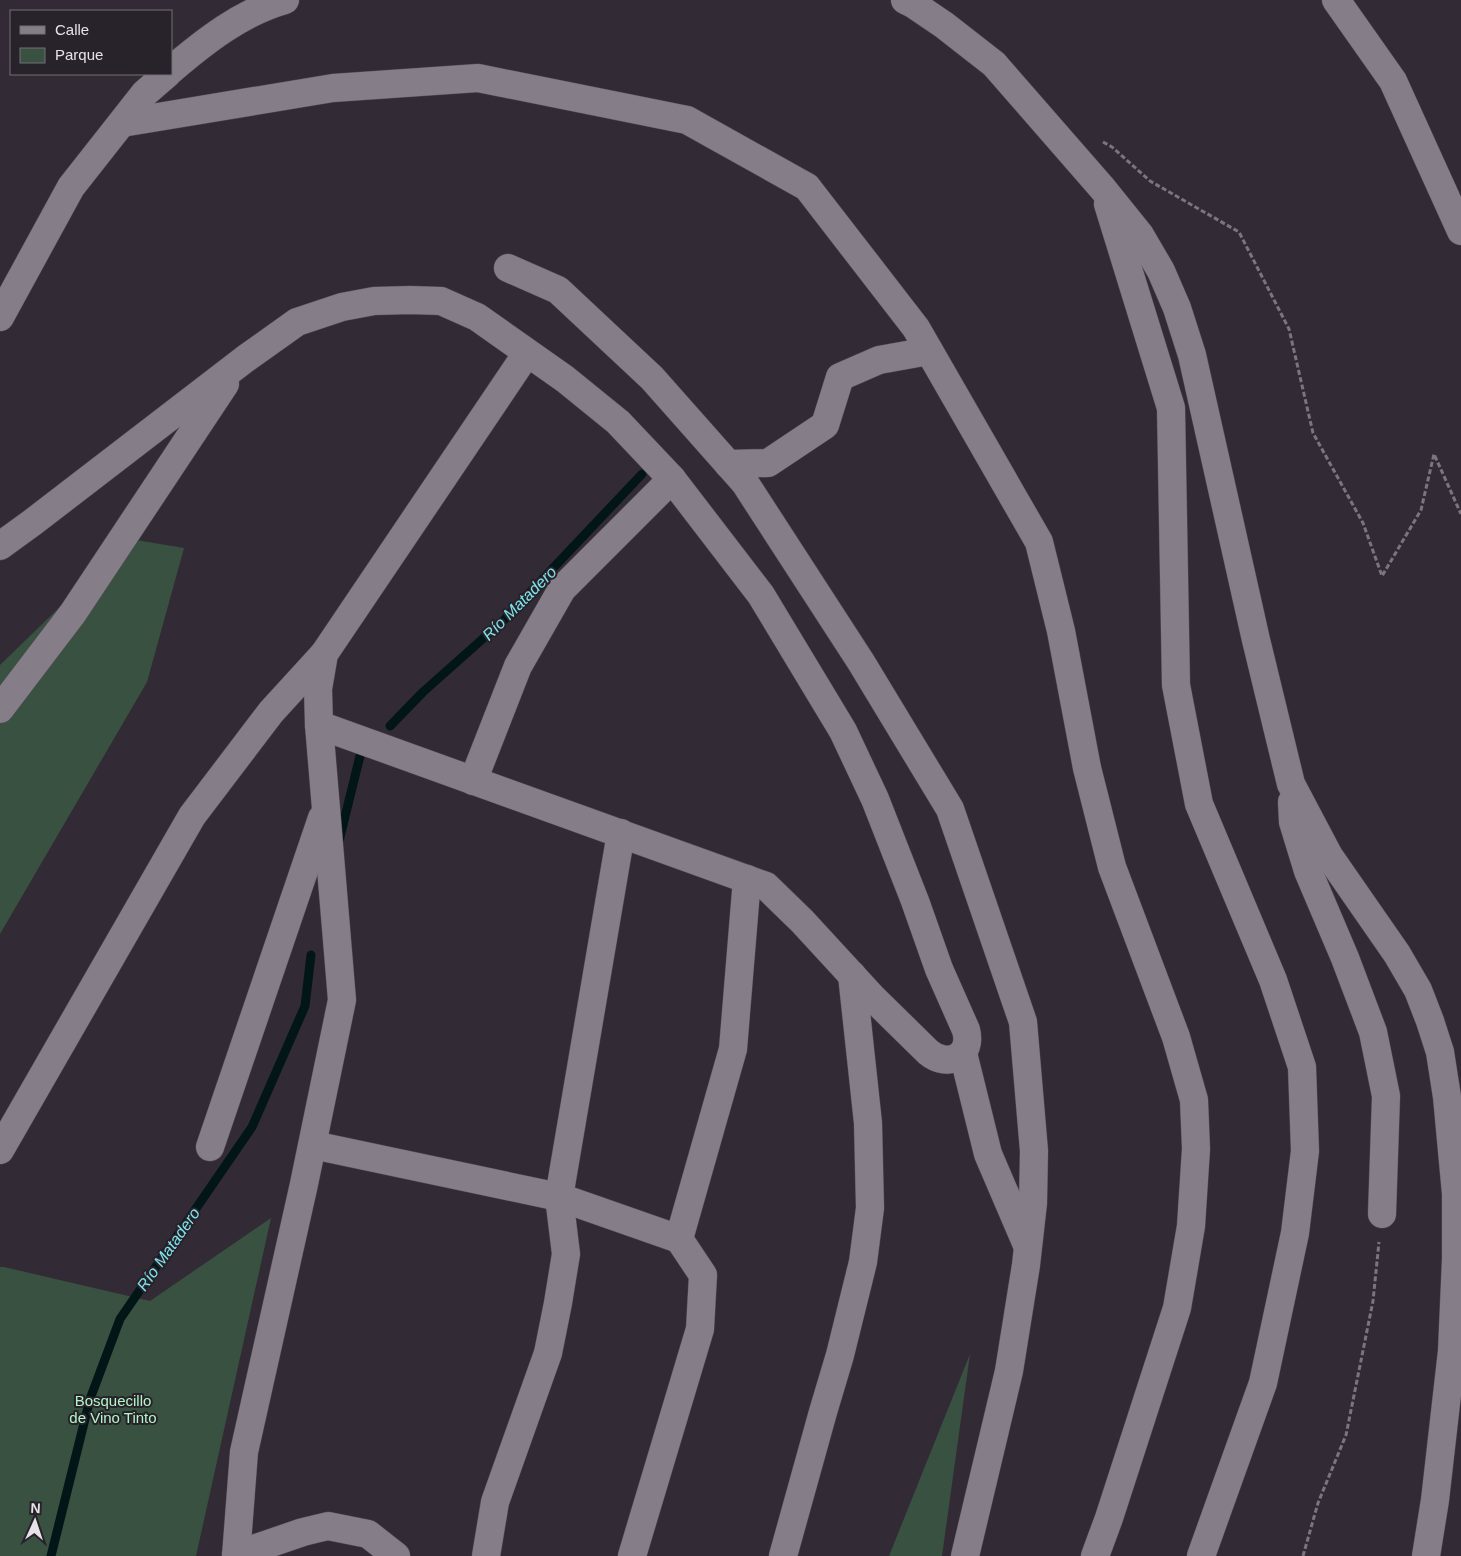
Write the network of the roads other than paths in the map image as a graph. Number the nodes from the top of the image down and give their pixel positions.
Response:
1 (285, 0) edge
2 (905, 0) edge
3 (1336, 0) edge
4 (172, 69) edge
5 (166, 75) edge
6 (122, 123) junction
7 (1103, 189) junction
8 (1461, 231) edge
9 (508, 268) dead end
10 (0, 317) edge
11 (929, 351) junction
12 (527, 353) junction
13 (238, 364) junction
14 (728, 464) junction
15 (672, 479) junction
16 (0, 546) edge
17 (324, 654) junction
18 (0, 709) edge
19 (319, 725) junction
20 (473, 781) junction
21 (1291, 784) junction
22 (326, 807) junction
23 (621, 833) junction
24 (747, 879) junction
25 (852, 976) junction
26 (963, 1053) junction
27 (313, 1145) junction
28 (210, 1147) dead end
29 (0, 1150) edge
30 (559, 1197) junction
31 (1382, 1214) road end
32 (679, 1239) junction
33 (1028, 1247) junction
34 (236, 1555) edge
35 (396, 1556) edge
36 (486, 1556) edge
37 (632, 1556) edge
38 (784, 1556) edge
39 (965, 1556) edge
40 (1095, 1556) edge
41 (1200, 1556) edge
42 (1426, 1556) edge

1 - 4 street
2 - 7 street
3 - 8 street
5 - 6 street
6 - 10 street
6 - 11 street
7 - 21 street
7 - 41 street
9 - 14 street
11 - 14 street
11 - 40 street
12 - 13 street
12 - 15 street
12 - 17 street
13 - 16 street
13 - 18 street
14 - 33 street
15 - 20 street
15 - 26 street
17 - 19 street
17 - 29 street
19 - 20 street
19 - 22 street
20 - 23 street
21 - 31 street
21 - 42 street
22 - 27 street
22 - 28 street
23 - 24 street
23 - 30 street
24 - 25 street
24 - 32 street
25 - 26 street
25 - 38 street
26 - 33 street
27 - 30 street
27 - 34 street
30 - 32 street
30 - 36 street
32 - 37 street
33 - 39 street
34 - 35 street

